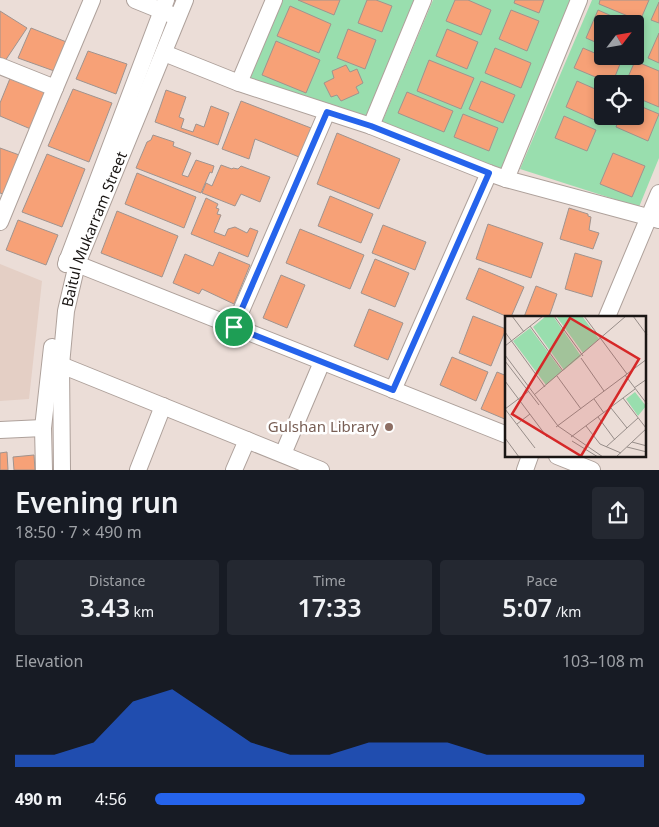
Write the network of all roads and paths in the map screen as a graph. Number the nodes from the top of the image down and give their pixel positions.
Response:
1 (92, 0) edge
2 (135, 0) edge
3 (185, 0) edge
4 (274, 0) edge
5 (423, 0) edge
6 (579, 0) edge
7 (164, 6) edge
8 (178, 17) junction
9 (164, 53) junction
10 (0, 66) edge
11 (239, 83) junction
12 (55, 88) junction
13 (327, 112) junction
14 (371, 126) junction
15 (489, 173) junction
16 (506, 179) junction
17 (659, 193) edge
18 (654, 219) edge
19 (0, 222) edge
20 (72, 262) junction
21 (606, 316) edge
22 (234, 327) junction
23 (322, 362) junction
24 (61, 365) junction
25 (393, 390) junction
26 (163, 406) junction
27 (42, 428) junction
28 (0, 430) edge
29 (505, 435) edge
30 (247, 440) junction
31 (283, 454) junction
32 (530, 457) edge
33 (560, 457) edge
34 (44, 470) edge
35 (62, 470) edge
36 (138, 470) edge
37 (234, 470) edge
38 (321, 470) edge
39 (525, 470) edge
40 (592, 470) edge

1 - 12 street
2 - 7 street
3 - 8 street, Baitul Mukarram Street
4 - 11 street
5 - 14 street
6 - 16 street
7 - 8 street
7 - 20 street, Baitul Mukarram Street
8 - 9 street, Baitul Mukarram Street
9 - 11 street
9 - 20 street, Baitul Mukarram Street
10 - 12 street
11 - 13 street
12 - 19 street
13 - 14 street
13 - 22 street
14 - 15 street
15 - 16 street
15 - 25 street
16 - 18 street
17 - 18 street
18 - 21 street
20 - 22 street
20 - 24 street, Baitul Mukarram Street
20 - 27 street, Baitul Mukarram Street
22 - 23 street
23 - 25 street
23 - 31 street
24 - 26 street
24 - 35 street, Baitul Mukarram Street
25 - 29 street
26 - 30 street
26 - 36 street
27 - 28 street
27 - 34 street, Baitul Mukarram Street
30 - 31 street
30 - 37 street
31 - 38 street
32 - 39 street
33 - 40 street

